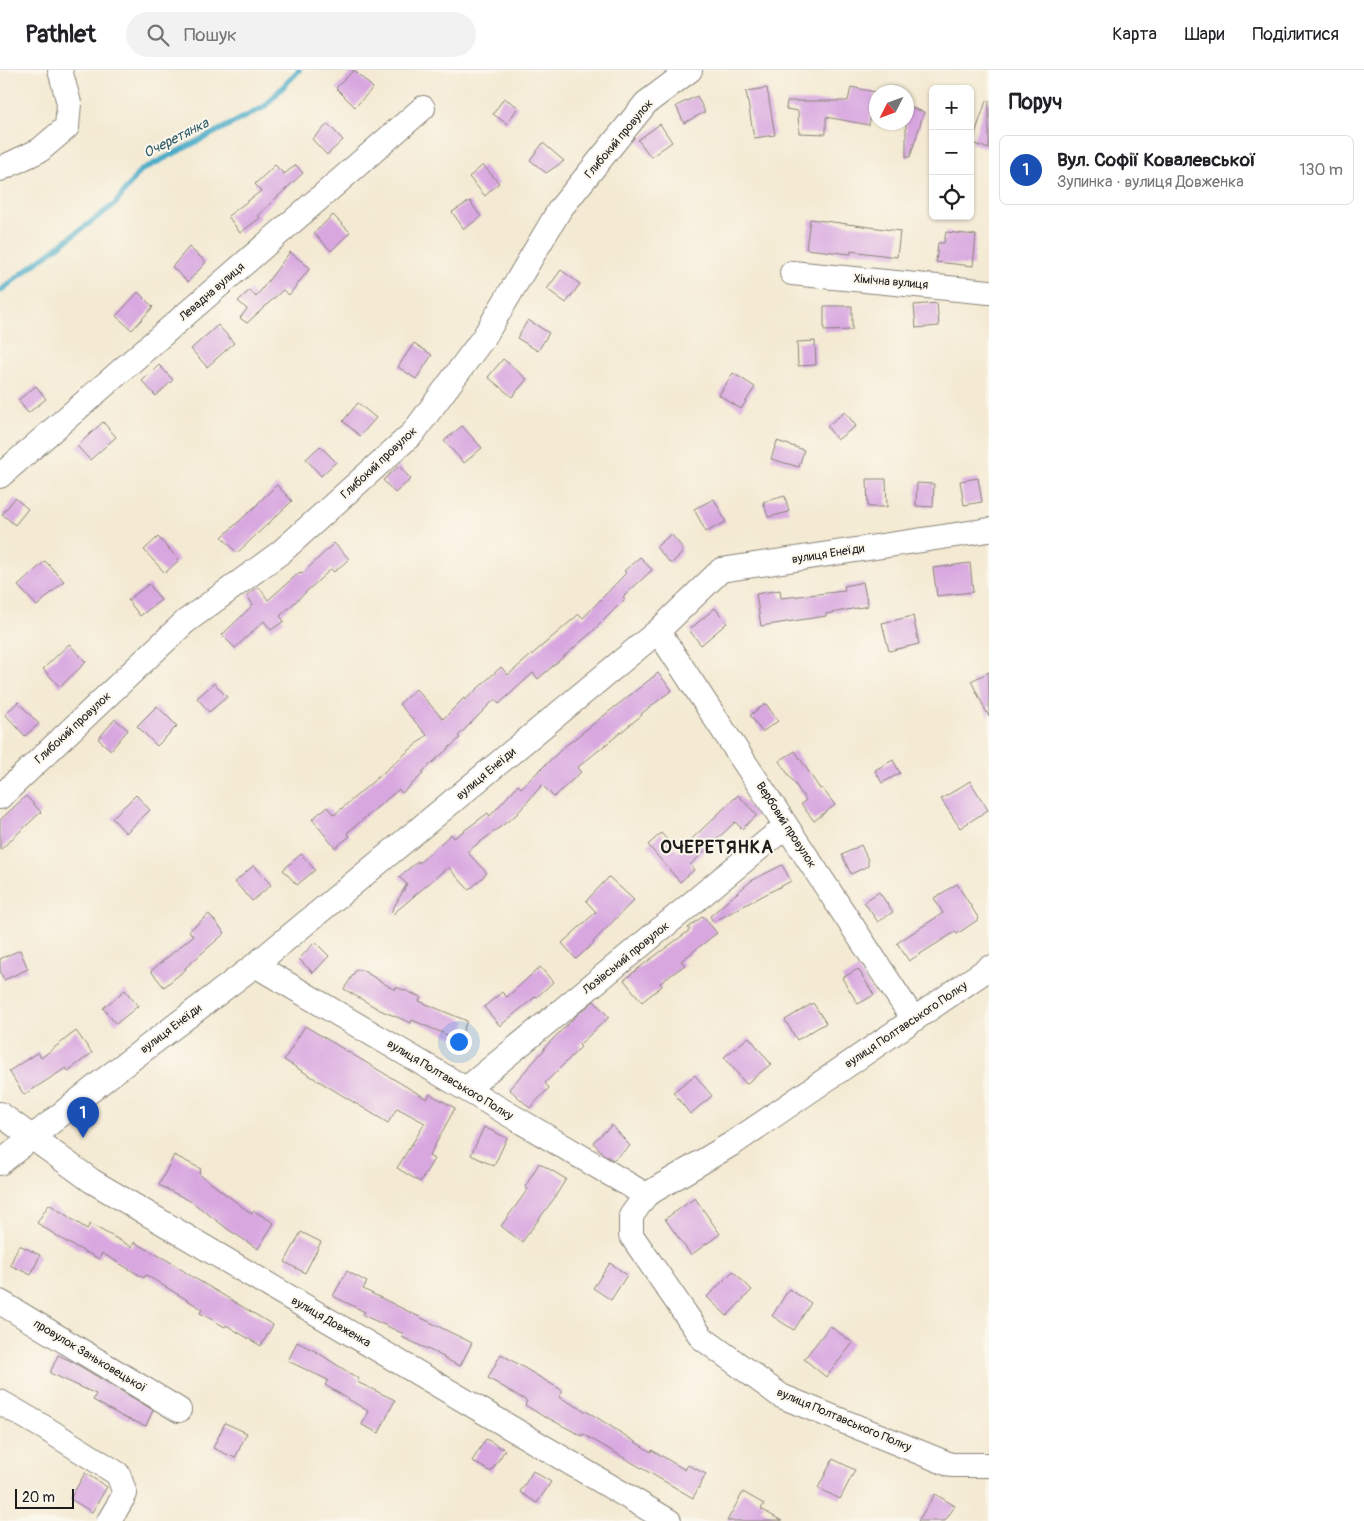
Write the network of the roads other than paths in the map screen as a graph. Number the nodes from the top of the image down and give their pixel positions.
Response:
1 (60, 70) edge
2 (690, 70) edge
3 (423, 108) dead end
4 (0, 169) edge
5 (792, 273) dead end
6 (989, 292) edge
7 (0, 476) edge
8 (988, 537) edge
9 (658, 631) junction
10 (0, 797) edge
11 (786, 826) junction
12 (255, 965) junction
13 (989, 968) edge
14 (914, 1020) junction
15 (466, 1089) junction
16 (0, 1114) edge
17 (32, 1138) junction
18 (0, 1163) edge
19 (646, 1195) junction
20 (0, 1302) edge
21 (0, 1402) edge
22 (179, 1410) dead end
23 (989, 1465) edge
24 (109, 1521) edge
25 (669, 1521) edge

1 - 4 street
2 - 10 street, Глибокий провулок
3 - 7 street, Левадна вулиця
5 - 6 street, Хімічна вулиця
8 - 9 street, вулиця Енеїди
9 - 11 street, Вербовий провулок
9 - 12 street, вулиця Енеїди
11 - 14 street, Вербовий провулок
11 - 15 street, Лозівський провулок
12 - 15 street, вулиця Полтавського Полку
12 - 17 street, вулиця Енеїди
13 - 14 street, вулиця Полтавського Полку
14 - 19 street, вулиця Полтавського Полку
15 - 19 street, вулиця Полтавського Полку
16 - 17 street, вулиця Довженка
17 - 18 street
17 - 25 street, вулиця Довженка
19 - 23 street, вулиця Полтавського Полку
20 - 22 street, провулок Заньковецької
21 - 24 street

